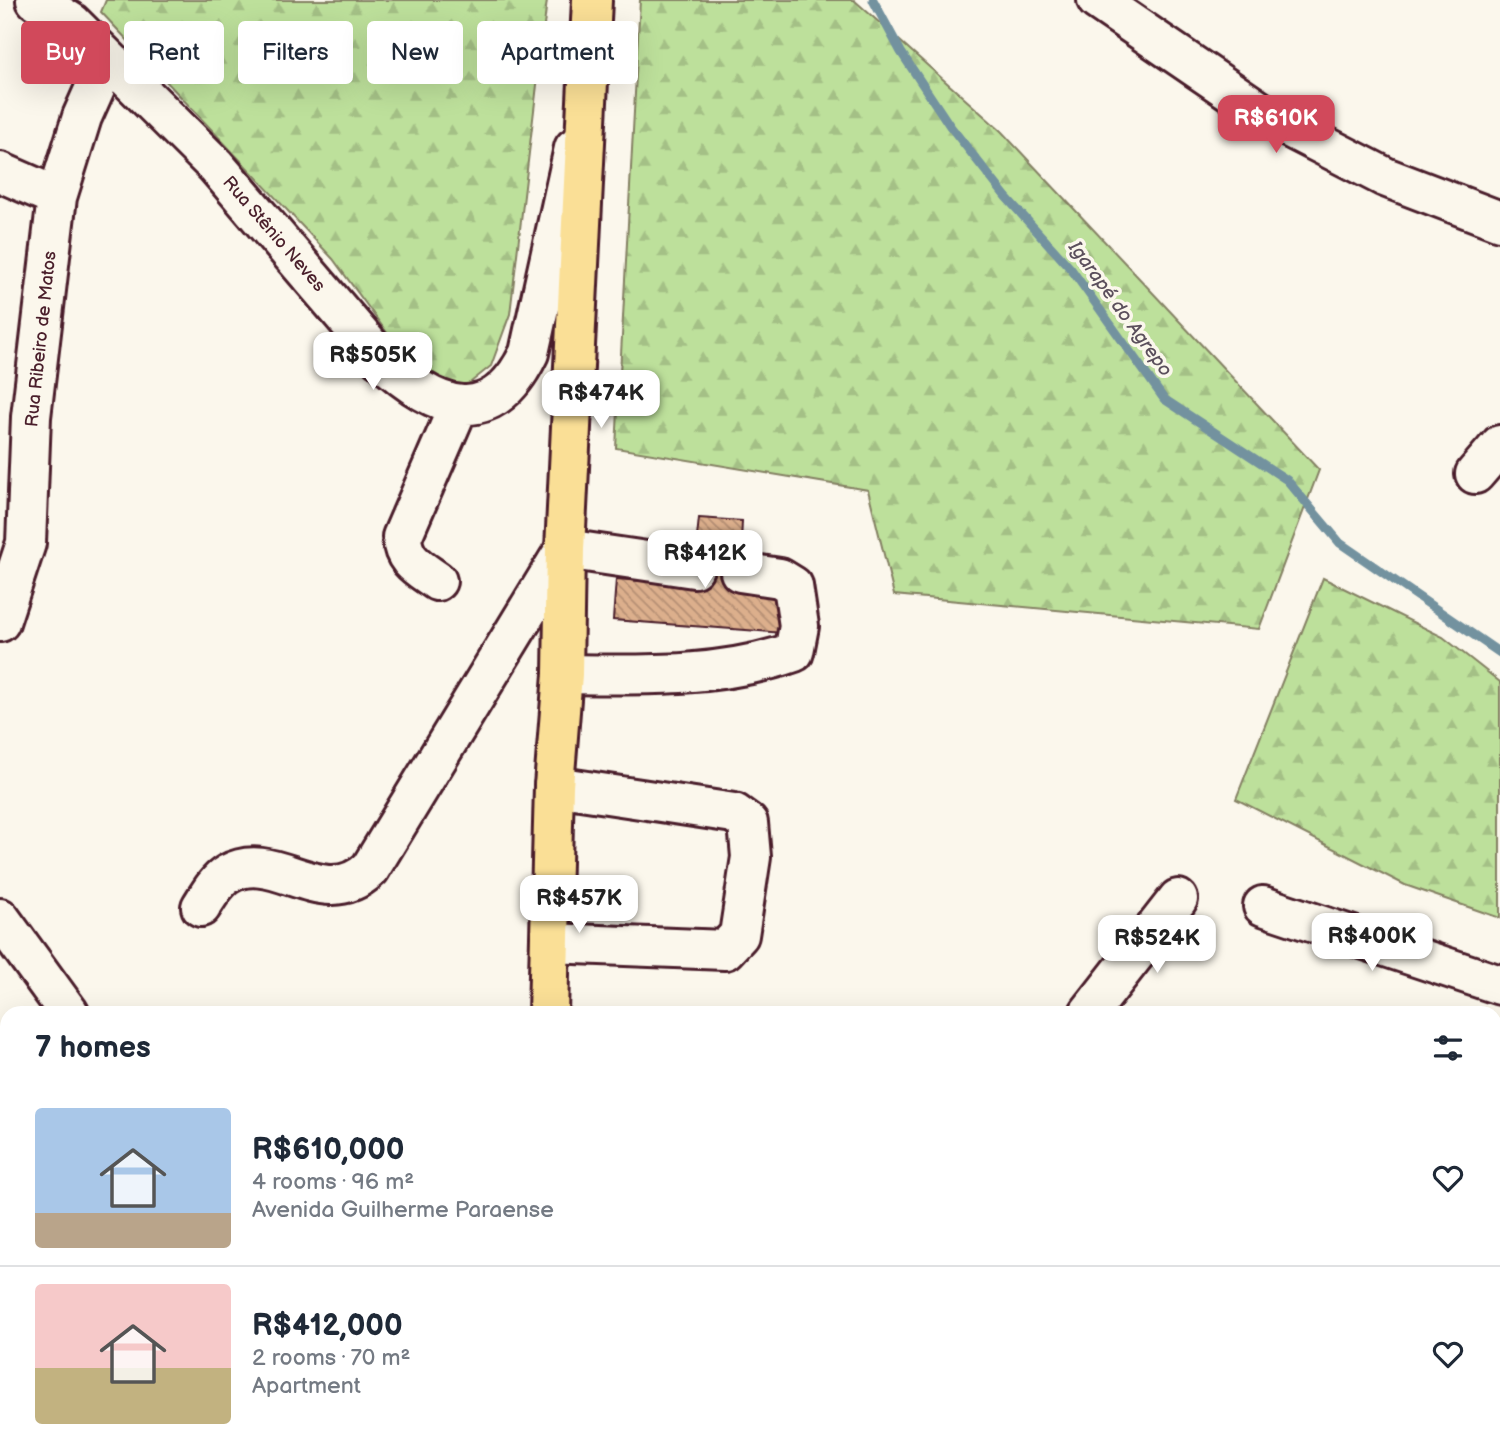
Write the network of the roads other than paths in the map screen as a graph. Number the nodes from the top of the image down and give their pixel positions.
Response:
1 (36, 0) edge
2 (592, 0) edge
3 (1097, 0) edge
4 (69, 21) edge
5 (591, 21) edge
6 (110, 64) edge
7 (97, 84) edge
8 (587, 84) edge
9 (587, 84) edge
10 (0, 172) edge
11 (57, 197) junction
12 (1500, 221) edge
13 (460, 405) junction
14 (16, 426) edge
15 (1500, 445) edge
16 (1475, 474) dead end
17 (565, 548) junction
18 (694, 568) dead end
19 (740, 572) dead end
20 (437, 581) dead end
21 (0, 622) edge
22 (563, 674) junction
23 (554, 786) junction
24 (551, 856) junction
25 (1178, 899) dead end
26 (1263, 906) dead end
27 (201, 907) dead end
28 (0, 918) edge
29 (550, 943) junction
30 (1500, 985) edge
31 (64, 1006) edge
32 (532, 1006) edge
33 (548, 1006) edge
34 (1094, 1006) edge

1 - 4 street, Rua Stênio Neves
2 - 5 main road
3 - 12 street
6 - 13 street, Rua Stênio Neves
7 - 11 street, Rua Ribeiro de Matos
8 - 13 street
9 - 17 main road
10 - 11 street
11 - 14 street, Rua Ribeiro de Matos
13 - 20 street
14 - 21 street, Rua Ribeiro de Matos
15 - 16 street
17 - 18 street
17 - 22 main road
17 - 27 street
19 - 22 street
22 - 23 main road
23 - 24 main road
23 - 29 street
24 - 29 main road
24 - 32 main road
25 - 34 street
26 - 30 street
28 - 31 street
29 - 33 main road

